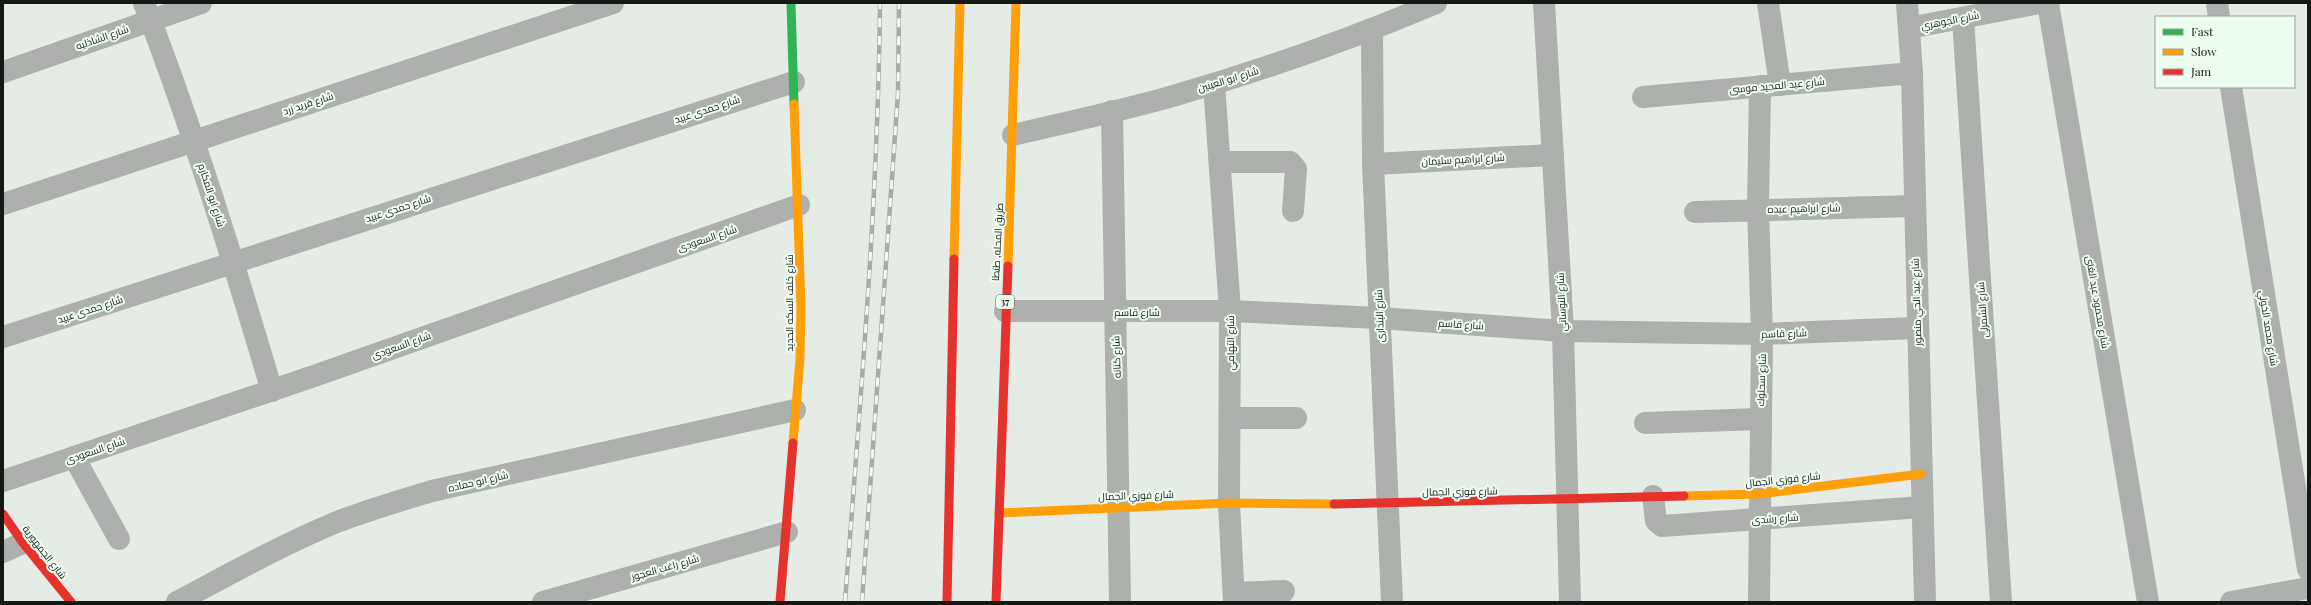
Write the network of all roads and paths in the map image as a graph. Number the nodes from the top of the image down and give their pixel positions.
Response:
1 (201, 3) edge
2 (613, 3) edge
3 (791, 3) edge
4 (960, 3) edge
5 (1016, 3) edge
6 (1436, 3) edge
7 (1544, 3) edge
8 (1768, 3) edge
9 (1907, 3) edge
10 (2039, 3) edge
11 (2048, 3) edge
12 (2217, 3) edge
13 (147, 12) edge
14 (2219, 16) edge
15 (1963, 18) junction
16 (1909, 28) junction
17 (1372, 30) junction
18 (3, 72) edge
19 (1912, 73) junction
20 (794, 82) junction
21 (1214, 84) junction
22 (1770, 86) junction
23 (2231, 88) edge
24 (1643, 97) dead end
25 (1112, 112) junction
26 (1013, 135) junction
27 (194, 140) junction
28 (1554, 155) junction
29 (1220, 162) junction
30 (1373, 164) junction
31 (3, 204) edge
32 (799, 205) junction
33 (1914, 206) junction
34 (1758, 209) junction
35 (1293, 211) dead end
36 (1695, 212) dead end
37 (233, 261) junction
38 (1005, 311) junction
39 (1230, 311) junction
40 (1114, 312) junction
41 (1379, 318) junction
42 (1917, 328) junction
43 (1563, 331) junction
44 (1762, 334) junction
45 (3, 337) edge
46 (272, 391) junction
47 (795, 410) junction
48 (1230, 418) junction
49 (1296, 418) dead end
50 (1760, 418) junction
51 (1645, 422) dead end
52 (74, 457) junction
53 (1921, 474) junction
54 (3, 481) edge
55 (1759, 494) junction
56 (1653, 496) junction
57 (1567, 500) junction
58 (1229, 503) junction
59 (1388, 504) junction
60 (1120, 507) junction
61 (1922, 507) junction
62 (999, 513) junction
63 (3, 514) edge
64 (1759, 519) junction
65 (787, 532) junction
66 (119, 539) dead end
67 (23, 543) junction
68 (3, 552) edge
69 (2308, 569) edge
70 (2308, 588) edge
71 (1284, 591) dead end
72 (1234, 598) edge
73 (70, 602) edge
74 (177, 602) edge
75 (543, 602) edge
76 (780, 602) edge
77 (947, 602) edge
78 (996, 602) edge
79 (1120, 602) edge
80 (1392, 602) edge
81 (1570, 602) edge
82 (1759, 602) edge
83 (1925, 602) edge
84 (2000, 602) edge
85 (2148, 602) edge
86 (2231, 602) edge

1 - 13 street, شارع الشاذليه
2 - 27 street, شارع فريد زرد
3 - 20 street, شارع خلف السكه الحديد
4 - 77 street
5 - 26 street, طريق المحله, طنطا / 37
6 - 17 street, شارع ابو العينين
7 - 28 street, شارع النوساني
8 - 22 street, شارع سحلوك
9 - 16 street, شارع عبد الحي منصور
10 - 15 street, شارع الجوهري
11 - 85 street, شارع محمود عبد الغنى
12 - 14 street
13 - 18 street, شارع الشاذليه
13 - 27 street, شارع ابو المكارم
15 - 16 street, شارع الجوهري
15 - 84 street, شارع الشمرلى
16 - 19 street, شارع عبد الحي منصور
17 - 21 street, شارع ابو العينين
17 - 30 street, شارع البندارى
19 - 22 street, شارع عبد المجيد موسى
19 - 33 street, شارع عبد الحي منصور
20 - 32 street, شارع خلف السكه الحديد
20 - 37 street, شارع حمدى عبيد
21 - 25 street, شارع ابو العينين
21 - 29 street, شارع التهامي
22 - 24 street, شارع عبد المجيد موسى
22 - 34 street, شارع سحلوك
23 - 69 street, شارع محمد الخولي
25 - 26 street, شارع ابو العينين
25 - 40 street, شارع كنانه
26 - 38 street, طريق المحله, طنطا / 37
27 - 31 street, شارع فريد زرد
27 - 37 street, شارع ابو المكارم
28 - 30 street, شارع ابراهيم سليمان
28 - 43 street, شارع النوساني
29 - 35 street
29 - 39 street, شارع التهامي
30 - 41 street, شارع البندارى
32 - 46 street, شارع السعودى
32 - 47 street, شارع خلف السكه الحديد
33 - 34 street, شارع ابراهيم عبده
33 - 42 street, شارع عبد الحي منصور
34 - 36 street, شارع ابراهيم عبده
34 - 44 street, شارع سحلوك
37 - 45 street, شارع حمدى عبيد
37 - 46 street, شارع ابو المكارم
38 - 40 street, شارع قاسم
38 - 62 street, طريق المحله, طنطا / 37
39 - 40 street, شارع قاسم
39 - 41 street, شارع قاسم
39 - 48 street, شارع التهامي
40 - 60 street, شارع كنانه
41 - 43 street, شارع قاسم
41 - 59 street, شارع البندارى
42 - 44 street, شارع قاسم
42 - 53 street, شارع عبد الحي منصور
43 - 44 street, شارع قاسم
43 - 57 street, شارع النوساني
44 - 50 street, شارع سحلوك
46 - 52 street, شارع السعودى
47 - 65 street, شارع خلف السكه الحديد
47 - 74 street, شارع ابو حماده
48 - 49 street
48 - 58 street, شارع التهامي
50 - 51 street
50 - 55 street, شارع سحلوك
52 - 54 street, شارع السعودى
52 - 66 street
53 - 55 street, شارع فوزي الجمال
53 - 61 street, شارع عبد الحي منصور
55 - 56 street, شارع فوزي الجمال
55 - 64 street, شارع سحلوك
56 - 57 street, شارع فوزي الجمال
56 - 64 street, شارع رشدى
57 - 59 street, شارع فوزي الجمال
57 - 81 street, شارع النوساني
58 - 59 street, شارع فوزي الجمال
58 - 60 street, شارع فوزي الجمال
58 - 72 street, شارع التهامي
59 - 80 street, شارع البندارى
60 - 62 street, شارع فوزي الجمال
60 - 79 street, شارع كنانه
61 - 64 street, شارع رشدى
61 - 83 street, شارع عبد الحي منصور
62 - 78 street, طريق المحله, طنطا / 37
63 - 67 street, شارع الجمهورية
64 - 82 street, شارع سحلوك
65 - 75 street, شارع راغب العجوز
65 - 76 street, شارع خلف السكه الحديد
67 - 68 street
67 - 73 street, شارع الجمهورية
70 - 86 street
71 - 72 street

